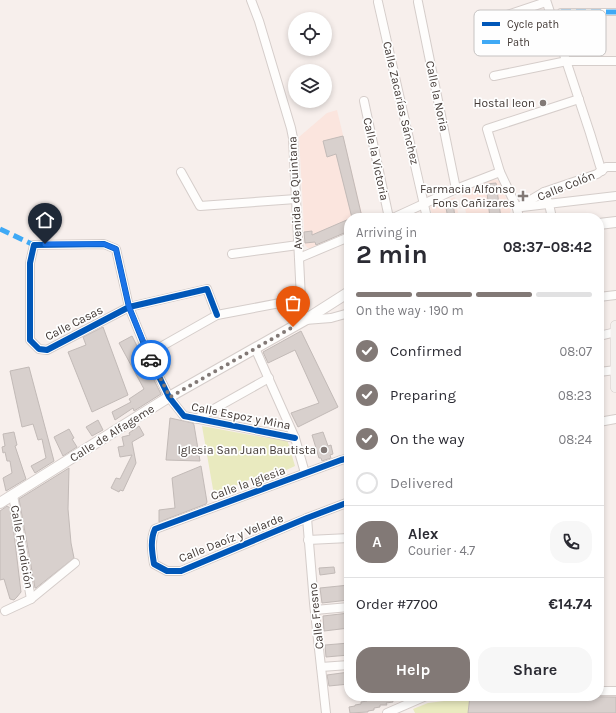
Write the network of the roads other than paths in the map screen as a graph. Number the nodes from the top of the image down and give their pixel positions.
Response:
1 (251, 0) edge
2 (546, 1) edge
3 (378, 2) dead end
4 (418, 2) dead end
5 (521, 10) edge
6 (564, 56) edge
7 (566, 61) junction
8 (616, 61) edge
9 (494, 76) dead end
10 (579, 99) junction
11 (364, 101) dead end
12 (616, 167) edge
13 (602, 171) junction
14 (182, 172) dead end
15 (500, 172) junction
16 (456, 189) junction
17 (544, 192) junction
18 (616, 196) edge
19 (296, 199) junction
20 (423, 204) junction
21 (549, 204) junction
22 (517, 208) junction
23 (387, 213) edge
24 (405, 213) edge
25 (426, 213) edge
26 (518, 213) edge
27 (551, 213) edge
28 (616, 222) edge
29 (604, 223) edge
30 (344, 239) edge
31 (34, 245) joint
32 (298, 245) junction
33 (232, 254) dead end
34 (299, 258) junction
35 (344, 295) edge
36 (616, 296) edge
37 (604, 297) edge
38 (301, 299) junction
39 (129, 307) junction
40 (344, 314) edge
41 (216, 315) junction
42 (305, 320) junction
43 (616, 326) edge
44 (616, 332) edge
45 (604, 335) edge
46 (256, 348) junction
47 (148, 354) junction
48 (616, 370) edge
49 (604, 371) edge
50 (269, 378) junction
51 (616, 387) edge
52 (170, 397) junction
53 (196, 419) junction
54 (616, 419) edge
55 (604, 421) edge
56 (295, 438) junction
57 (344, 459) edge
58 (305, 473) junction
59 (13, 495) junction
60 (0, 503) edge
61 (344, 504) edge
62 (306, 518) junction
63 (155, 529) joint
64 (344, 538) edge
65 (308, 540) junction
66 (76, 563) dead end
67 (30, 599) junction
68 (344, 607) edge
69 (314, 610) junction
70 (6, 611) dead end
71 (344, 665) edge
72 (321, 667) junction
73 (604, 691) edge
74 (616, 691) edge
75 (415, 701) edge
76 (326, 713) edge
77 (387, 713) edge

1 - 19 street, Avenida de Quintana
2 - 5 street
3 - 20 street, Calle Zacarías Sánchez
4 - 16 street, Calle la Noria
6 - 7 street
7 - 8 street
7 - 9 street
7 - 10 street
10 - 13 street
10 - 15 street
11 - 23 street, Calle la Victoria
12 - 13 street, Calle Colón
13 - 17 street, Calle Colón
14 - 19 street
15 - 16 street
15 - 22 street
16 - 20 street
17 - 21 street
17 - 22 street, Calle Colón
18 - 21 street
19 - 32 street, Avenida de Quintana
20 - 24 street
20 - 25 street, Calle Zacarías Sánchez
21 - 22 street
21 - 27 street
22 - 26 street
28 - 29 street
30 - 34 street
31 - 39 street, Calle Espoz y Mina
31 - 39 street, Calle Casas
32 - 33 street
32 - 34 street, Avenida de Quintana
34 - 38 street, Avenida de Quintana
35 - 42 street, Calle de Alfageme
36 - 37 street
38 - 41 street
38 - 42 street, Avenida de Quintana
39 - 41 street, Calle Casas
39 - 47 street, Calle Espoz y Mina
40 - 42 street
41 - 47 street
42 - 46 street, Calle de Alfageme
43 - 44 main road
44 - 45 street
44 - 48 main road
46 - 50 street
46 - 52 street, Calle de Alfageme
47 - 52 street, Calle Espoz y Mina
48 - 49 street
48 - 51 main road
50 - 53 street
50 - 56 street
52 - 53 street, Calle Espoz y Mina
52 - 59 street, Calle de Alfageme
53 - 56 street, Calle Espoz y Mina
54 - 55 street
56 - 58 street
57 - 58 street, Calle la Iglesia
58 - 63 street, Calle la Iglesia
59 - 60 street, Calle de Alfageme
59 - 67 street, Calle Fundición
61 - 62 street, Calle Daoíz y Velarde
62 - 63 street, Calle Daoíz y Velarde
62 - 65 street, Calle Fresno
64 - 65 street
65 - 69 street, Calle Fresno
66 - 67 street
67 - 70 street
68 - 69 street
69 - 72 street, Calle Fresno
71 - 72 street
72 - 76 street, Calle Fresno
73 - 74 street
75 - 77 street

